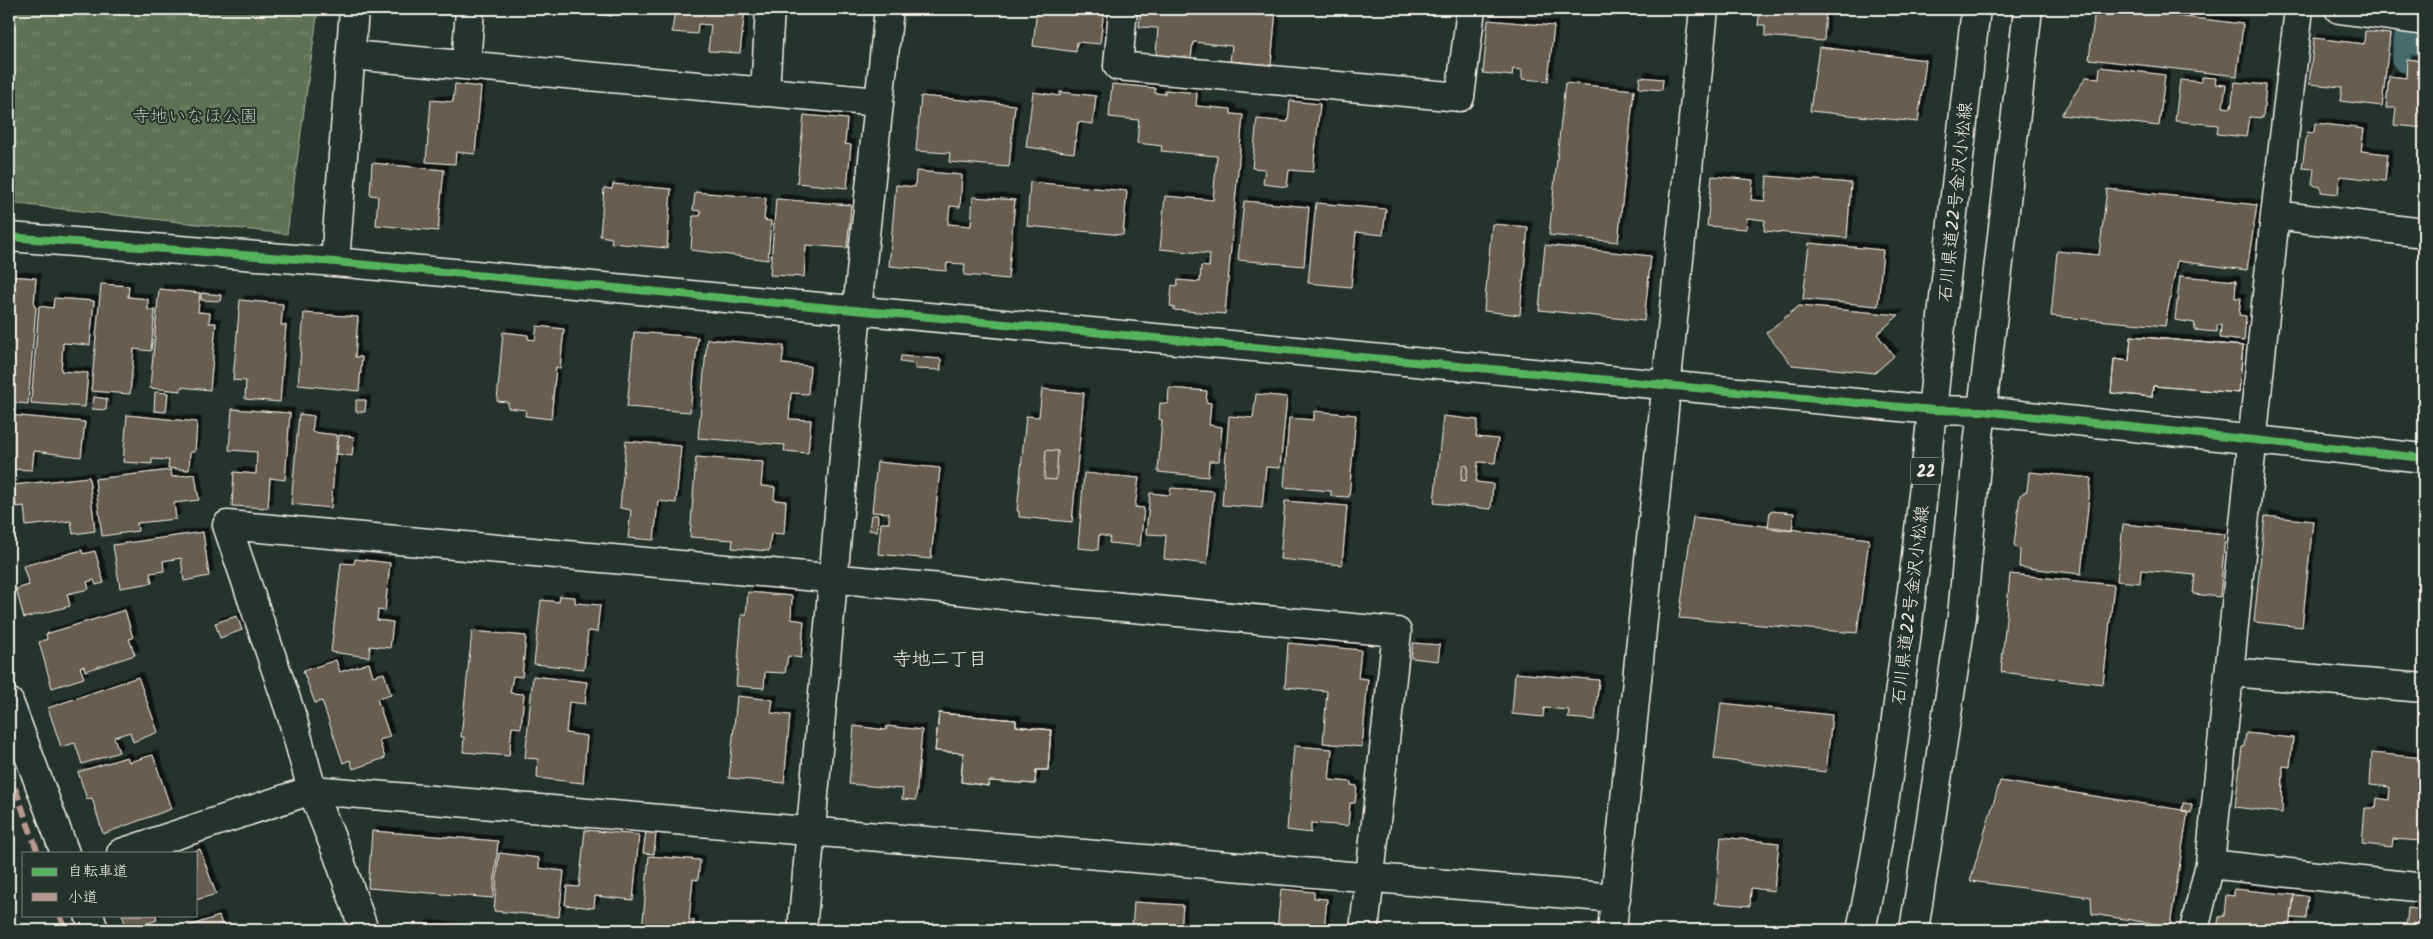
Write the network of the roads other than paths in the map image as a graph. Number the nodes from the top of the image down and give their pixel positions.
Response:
1 (354, 9) edge
2 (470, 9) edge
3 (770, 9) edge
4 (889, 9) edge
5 (1123, 9) edge
6 (1471, 9) edge
7 (1704, 9) edge
8 (1976, 9) edge
9 (2028, 9) edge
10 (2299, 9) edge
11 (2339, 9) edge
12 (2416, 20) edge
13 (351, 55) junction
14 (466, 65) junction
15 (764, 92) junction
16 (879, 102) junction
17 (2275, 215) junction
18 (2424, 233) edge
19 (9, 237) edge
20 (335, 262) junction
21 (857, 310) junction
22 (1666, 384) junction
23 (1933, 410) junction
24 (1982, 411) junction
25 (2253, 440) junction
26 (2424, 458) edge
27 (833, 579) junction
28 (2230, 672) junction
29 (2424, 688) edge
30 (9, 702) edge
31 (312, 790) junction
32 (811, 831) junction
33 (65, 852) edge
34 (124, 852) edge
35 (2210, 864) junction
36 (1370, 878) junction
37 (2424, 888) edge
38 (1616, 898) junction
39 (88, 916) edge
40 (94, 930) edge
41 (364, 930) edge
42 (802, 930) edge
43 (1364, 930) edge
44 (1612, 930) edge
45 (1861, 930) edge
46 (1914, 930) edge
47 (2194, 930) edge

1 - 13 street
2 - 14 street
3 - 15 street
4 - 16 street
5 - 6 street
7 - 22 street
8 - 23 street, 石川県道22号金沢小松線 / 22
9 - 24 street
10 - 17 street
11 - 12 street
13 - 14 street
13 - 20 street
14 - 15 street
15 - 16 street
16 - 21 street
17 - 18 street
17 - 25 street
19 - 20 street
20 - 21 street
21 - 22 street
21 - 27 street
22 - 23 street
22 - 38 street
23 - 24 street
23 - 45 street, 石川県道22号金沢小松線 / 22
24 - 25 street
24 - 46 street
25 - 26 street
25 - 28 street
27 - 31 street
27 - 32 street
27 - 36 street
28 - 29 street
28 - 35 street
30 - 33 street
31 - 32 street
31 - 34 street
31 - 41 street
32 - 36 street
32 - 42 street
35 - 37 street
35 - 47 street
36 - 38 street
36 - 43 street
38 - 44 street
39 - 40 street

